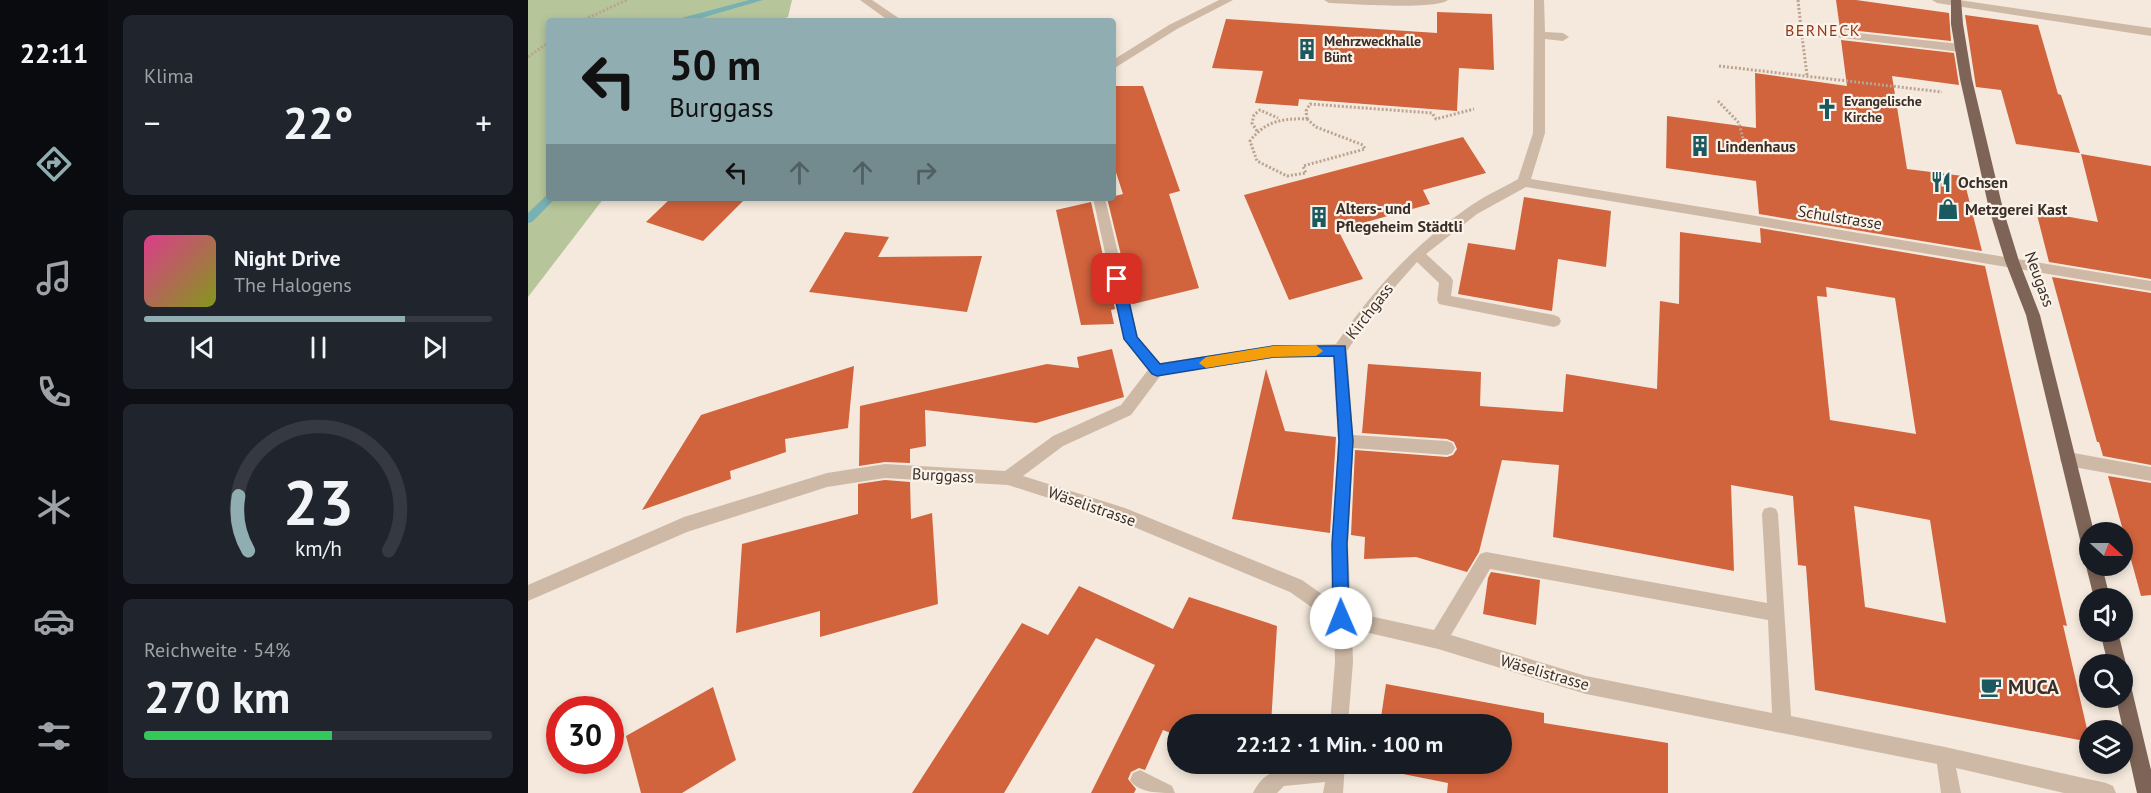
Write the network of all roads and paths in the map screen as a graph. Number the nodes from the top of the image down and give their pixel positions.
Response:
1 (627, 0) edge
2 (865, 0) edge
3 (1228, 0) edge
4 (1329, 0) edge
5 (1443, 0) edge
6 (1539, 0) edge
7 (1798, 0) edge
8 (1937, 0) edge
9 (1956, 1) edge
10 (588, 18) edge
11 (892, 18) edge
12 (1801, 28) junction
13 (2151, 32) edge
14 (1540, 34) junction
15 (1839, 35) joint
16 (1563, 37) dead end
17 (546, 44) edge
18 (1960, 48) junction
19 (528, 57) edge
20 (1116, 63) edge
21 (1719, 66) dead end
22 (1807, 75) junction
23 (1949, 93) dead end
24 (1718, 101) dead end
25 (1474, 109) dead end
26 (1279, 119) junction
27 (1307, 119) junction
28 (1257, 131) junction
29 (1766, 150) dead end
30 (1524, 182) junction
31 (1100, 201) edge
32 (1417, 254) junction
33 (2013, 261) junction
34 (2151, 286) edge
35 (1554, 321) dead end
36 (1340, 350) junction
37 (1157, 370) junction
38 (1346, 441) junction
39 (1448, 448) dead end
40 (2068, 459) junction
41 (2151, 474) edge
42 (1008, 478) junction
43 (1770, 514) dead end
44 (2084, 522) edge
45 (528, 592) edge
46 (1776, 613) junction
47 (1341, 618) junction
48 (1438, 640) junction
49 (2127, 708) edge
50 (1340, 714) edge
51 (1782, 723) junction
52 (1945, 756) junction
53 (1297, 774) edge
54 (1335, 774) edge
55 (1140, 780) dead end
56 (1165, 793) edge
57 (1263, 793) edge
58 (1334, 793) edge
59 (1951, 793) edge
60 (2106, 793) edge
61 (2147, 793) edge

1 - 10 path
2 - 11 street
3 - 20 street
4 - 5 street
6 - 14 street
7 - 12 path
8 - 9 street
9 - 13 street
9 - 18 main road, Neugass
12 - 15 path
12 - 22 path
14 - 16 street
14 - 30 street
15 - 18 street
17 - 19 path
18 - 33 main road, Neugass
21 - 22 path
22 - 23 path
24 - 29 path
25 - 27 path
26 - 27 path
26 - 28 path
26 - 28 path
27 - 28 path
30 - 32 street, Kirchgass
30 - 33 street, Schulstrasse
31 - 37 street
32 - 35 street
32 - 36 street, Kirchgass
33 - 34 street, Schulstrasse
33 - 40 main road, Neugass
36 - 37 street
36 - 38 street, Kirchgass
37 - 42 street
38 - 39 street
38 - 47 street, Kirchgass
40 - 41 street
40 - 44 main road, Neugass
42 - 45 street, Burggass
42 - 47 street, Wäselistrasse
43 - 46 street
46 - 48 street
46 - 51 street
47 - 48 street, Wäselistrasse
47 - 50 street, Kirchgass
48 - 51 street, Wäselistrasse
49 - 61 main road
51 - 52 street, Wäselistrasse
52 - 59 street
52 - 60 street, Wäselistrasse
53 - 57 street
54 - 58 street
55 - 56 street

